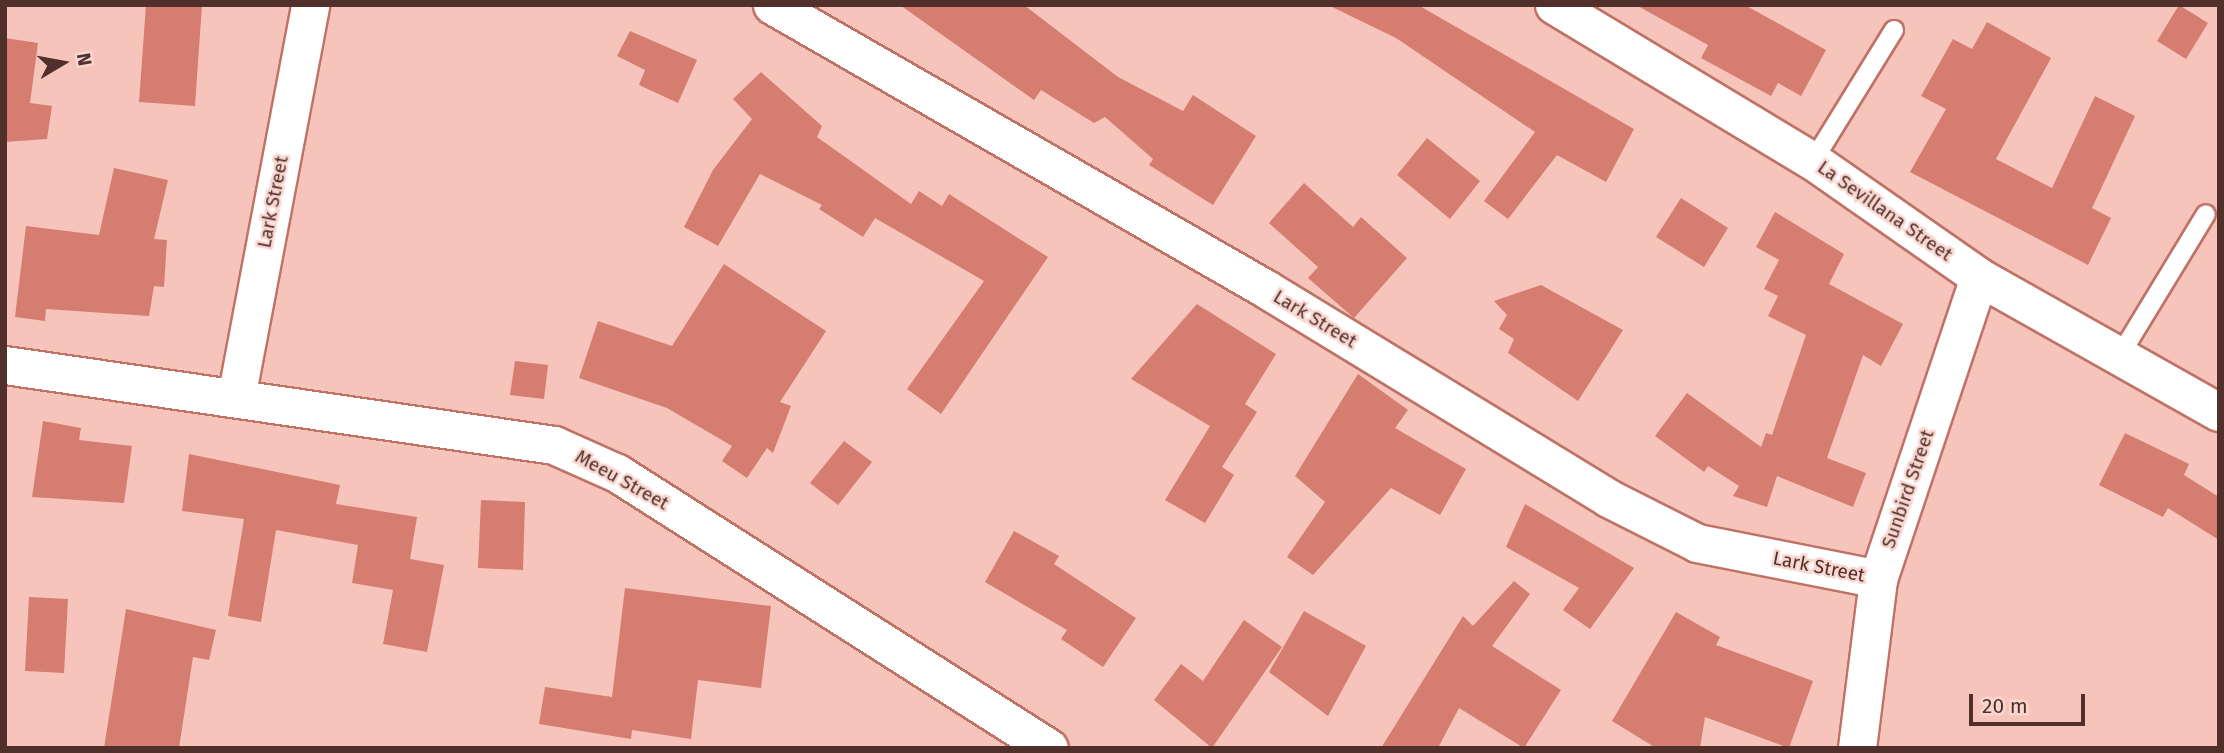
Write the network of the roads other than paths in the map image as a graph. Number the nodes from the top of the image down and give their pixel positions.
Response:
1 (310, 5) edge
2 (772, 5) edge
3 (1554, 5) edge
4 (1895, 30) dead end
5 (1813, 161) junction
6 (2206, 214) dead end
7 (1979, 277) junction
8 (2119, 357) junction
9 (5, 365) edge
10 (236, 398) junction
11 (2219, 412) edge
12 (1878, 579) junction
13 (1000, 735) edge
14 (1049, 748) edge
15 (1857, 748) edge

1 - 10 street, Lark Street
2 - 12 street, Lark Street
3 - 5 street, La Sevillana Street
4 - 5 lane
5 - 7 street, La Sevillana Street
6 - 8 lane
7 - 8 street, La Sevillana Street
7 - 12 street, Sunbird Street
8 - 11 street, La Sevillana Street
9 - 10 street, Meeu Street
10 - 13 street, Meeu Street
12 - 15 street, Sunbird Street
13 - 14 street, Meeu Street

